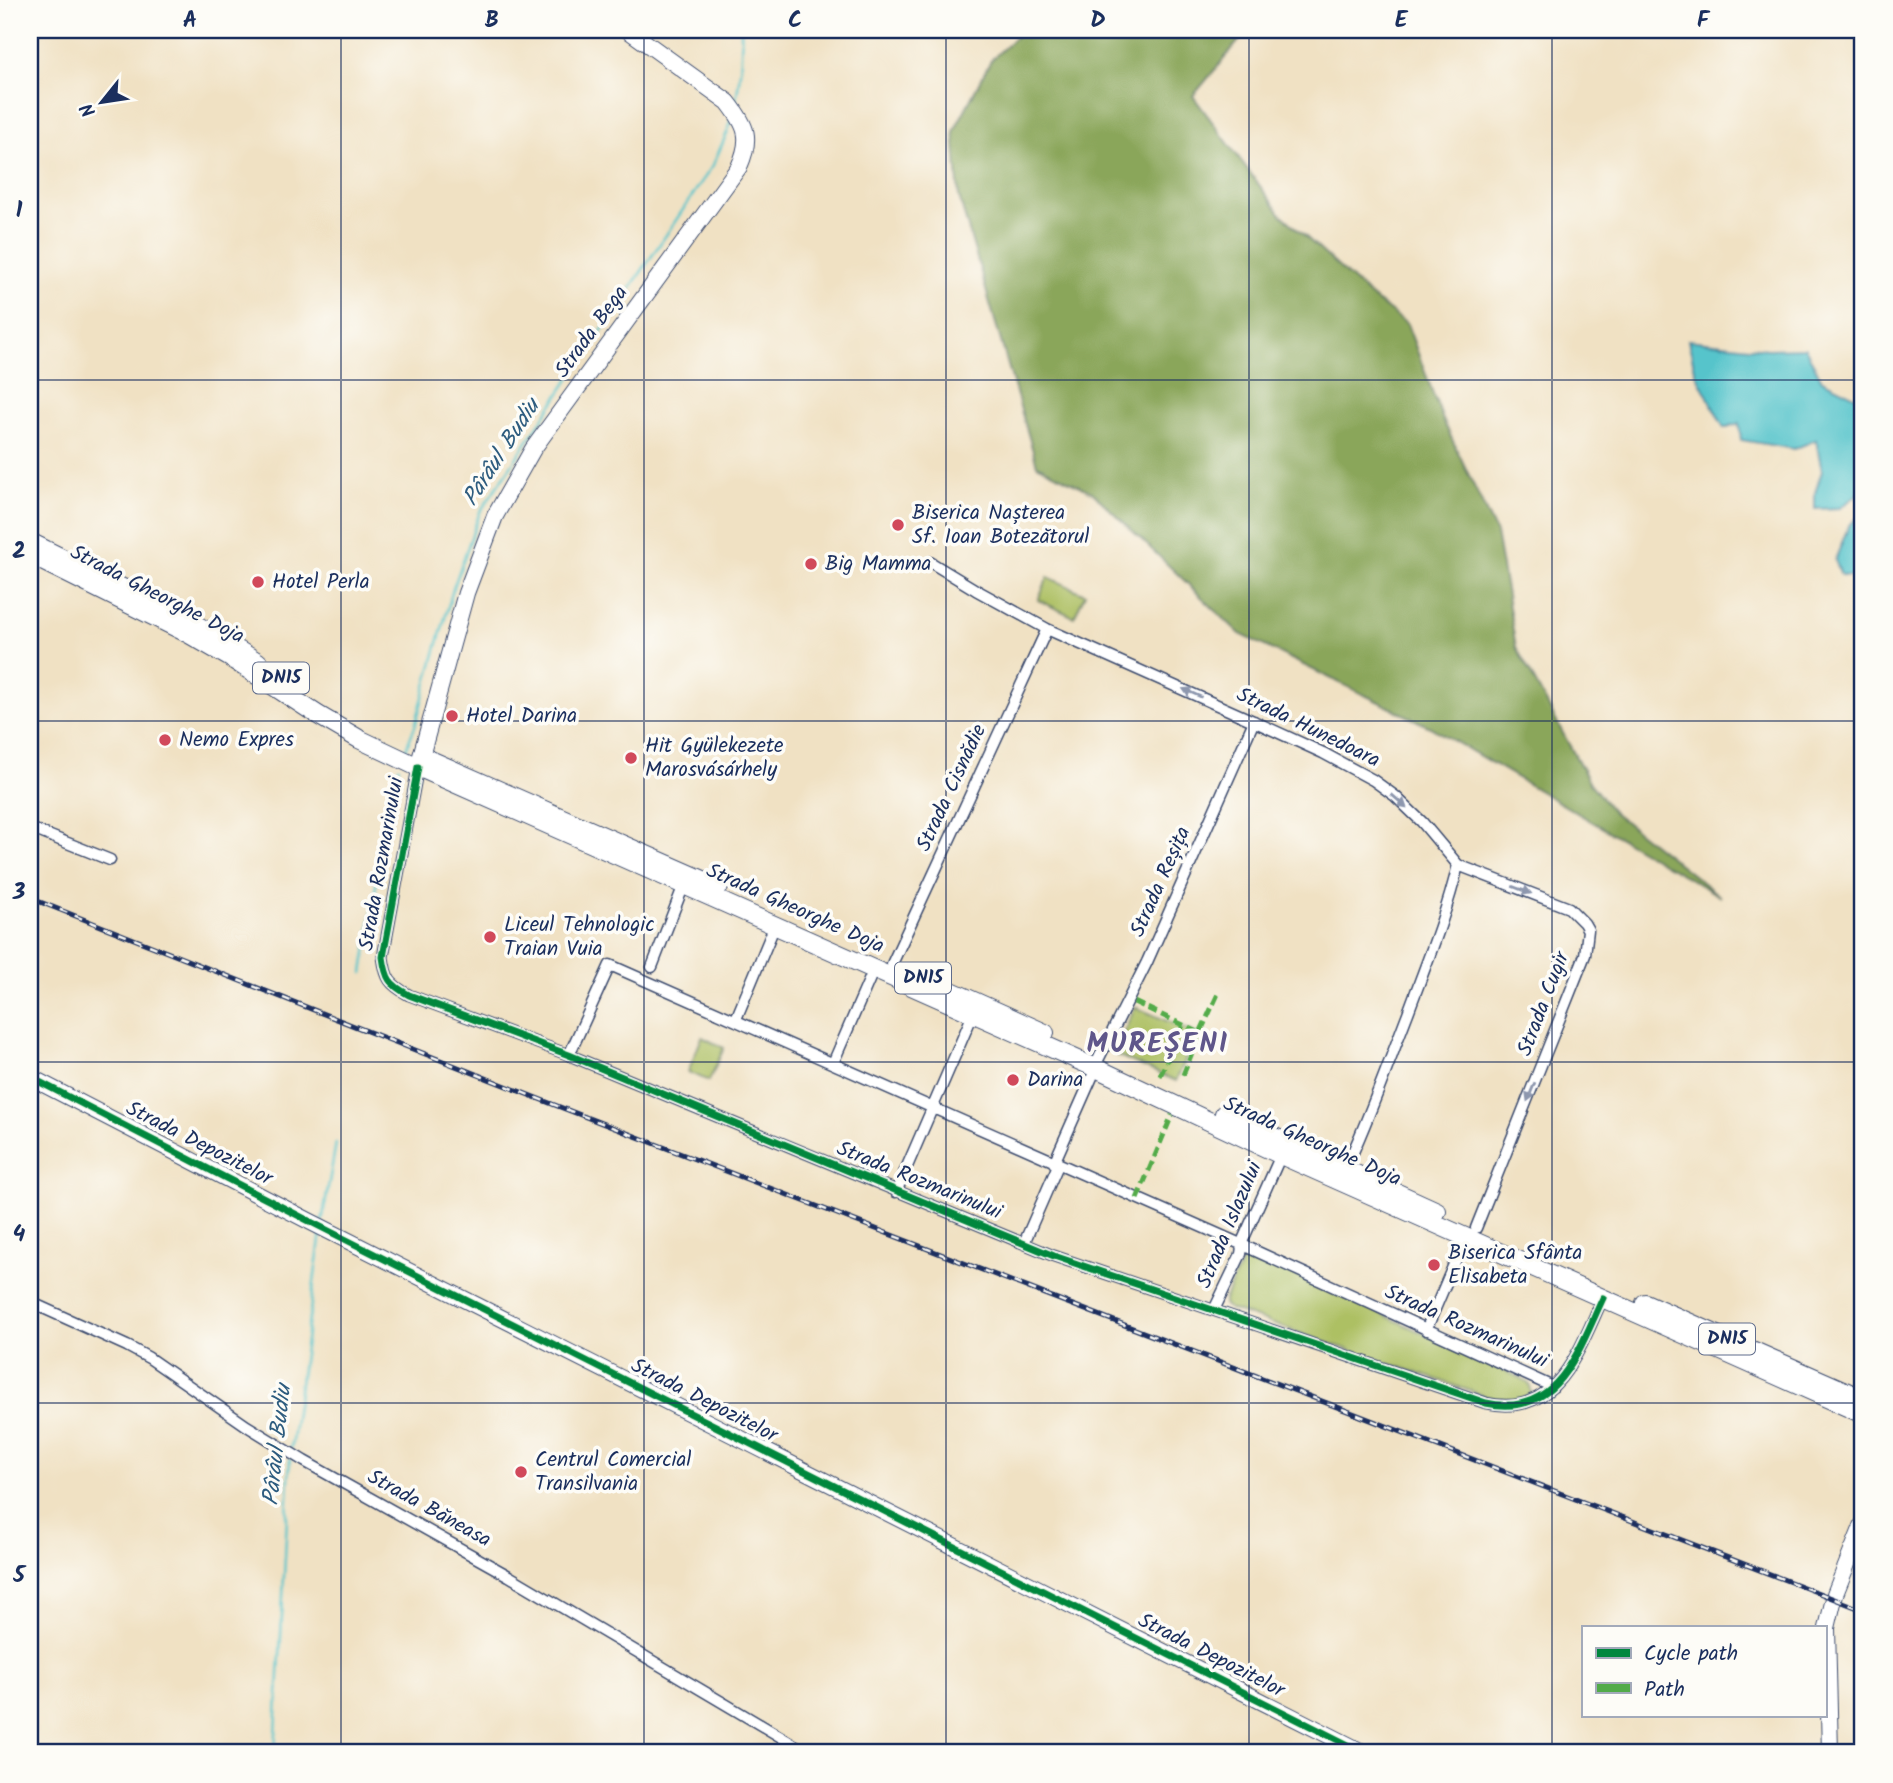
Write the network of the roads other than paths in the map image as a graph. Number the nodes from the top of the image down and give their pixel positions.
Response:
1 (628, 30) edge
2 (30, 542) edge
3 (30, 555) edge
4 (930, 562) dead end
5 (1047, 629) junction
6 (1254, 721) junction
7 (410, 757) junction
8 (30, 828) edge
9 (110, 860) dead end
10 (1458, 865) junction
11 (686, 879) junction
12 (775, 925) junction
13 (892, 964) junction
14 (652, 967) dead end
15 (874, 969) junction
16 (973, 1014) junction
17 (736, 1019) junction
18 (569, 1055) junction
19 (833, 1063) junction
20 (1098, 1063) junction
21 (30, 1077) edge
22 (933, 1109) junction
23 (1281, 1155) junction
24 (1056, 1164) junction
25 (1342, 1175) junction
26 (896, 1192) junction
27 (1471, 1232) junction
28 (1024, 1243) junction
29 (1241, 1245) junction
30 (1603, 1298) junction
31 (30, 1302) edge
32 (1214, 1310) junction
33 (1426, 1330) junction
34 (1553, 1387) junction
35 (1863, 1399) edge
36 (1863, 1414) edge
37 (1863, 1524) edge
38 (808, 1753) edge
39 (1364, 1753) edge
40 (1830, 1753) edge

1 - 7 street, Strada Bega
2 - 7 main road, Strada Gheorghe Doja / DN15
3 - 7 main road, Strada Gheorghe Doja / DN15
4 - 5 street, Strada Hunedoara
6 -> 5 street, Strada Hunedoara
5 - 13 street, Strada Cisnădie
6 -> 10 street, Strada Hunedoara
6 - 20 street, Strada Reșița
7 - 11 main road, Strada Gheorghe Doja / DN15
7 - 18 street, Strada Rozmarinului
8 - 9 street
10 - 25 street
10 -> 27 street, Strada Cugir
11 - 12 main road, Strada Gheorghe Doja / DN15
11 - 13 main road, Strada Gheorghe Doja / DN15
11 - 14 street
12 - 15 main road, Strada Gheorghe Doja / DN15
12 - 17 street
13 - 20 main road, Strada Gheorghe Doja / DN15
15 - 16 main road, Strada Gheorghe Doja / DN15
15 - 19 street
16 - 20 main road, Strada Gheorghe Doja / DN15
16 - 22 street
17 - 18 street, Strada Rozmarinului
17 - 19 street, Strada Rozmarinului
18 - 26 street, Strada Rozmarinului
19 - 22 street, Strada Rozmarinului
20 - 23 main road, Strada Gheorghe Doja / DN15
20 - 24 street, Strada Reșița
20 - 25 main road, Strada Gheorghe Doja / DN15
21 - 39 street, Strada Depozitelor
22 - 24 street, Strada Rozmarinului
22 - 26 street
23 - 25 main road, Strada Gheorghe Doja / DN15
23 - 29 street, Strada Islazului
24 - 28 street, Strada Reșița
24 - 29 street, Strada Rozmarinului
25 - 27 main road, Strada Gheorghe Doja / DN15
26 - 28 street, Strada Rozmarinului
27 - 30 main road, Strada Gheorghe Doja / DN15
27 - 33 street, Strada Cugir
27 - 35 main road, Strada Gheorghe Doja / DN15
28 - 32 street, Strada Rozmarinului
29 - 32 street, Strada Islazului
29 - 33 street, Strada Rozmarinului
30 - 34 street, Strada Rozmarinului
30 - 36 main road, Strada Gheorghe Doja / DN15
31 - 38 street, Strada Băneasa
32 - 34 street, Strada Rozmarinului
33 - 34 street, Strada Rozmarinului
37 - 40 street

